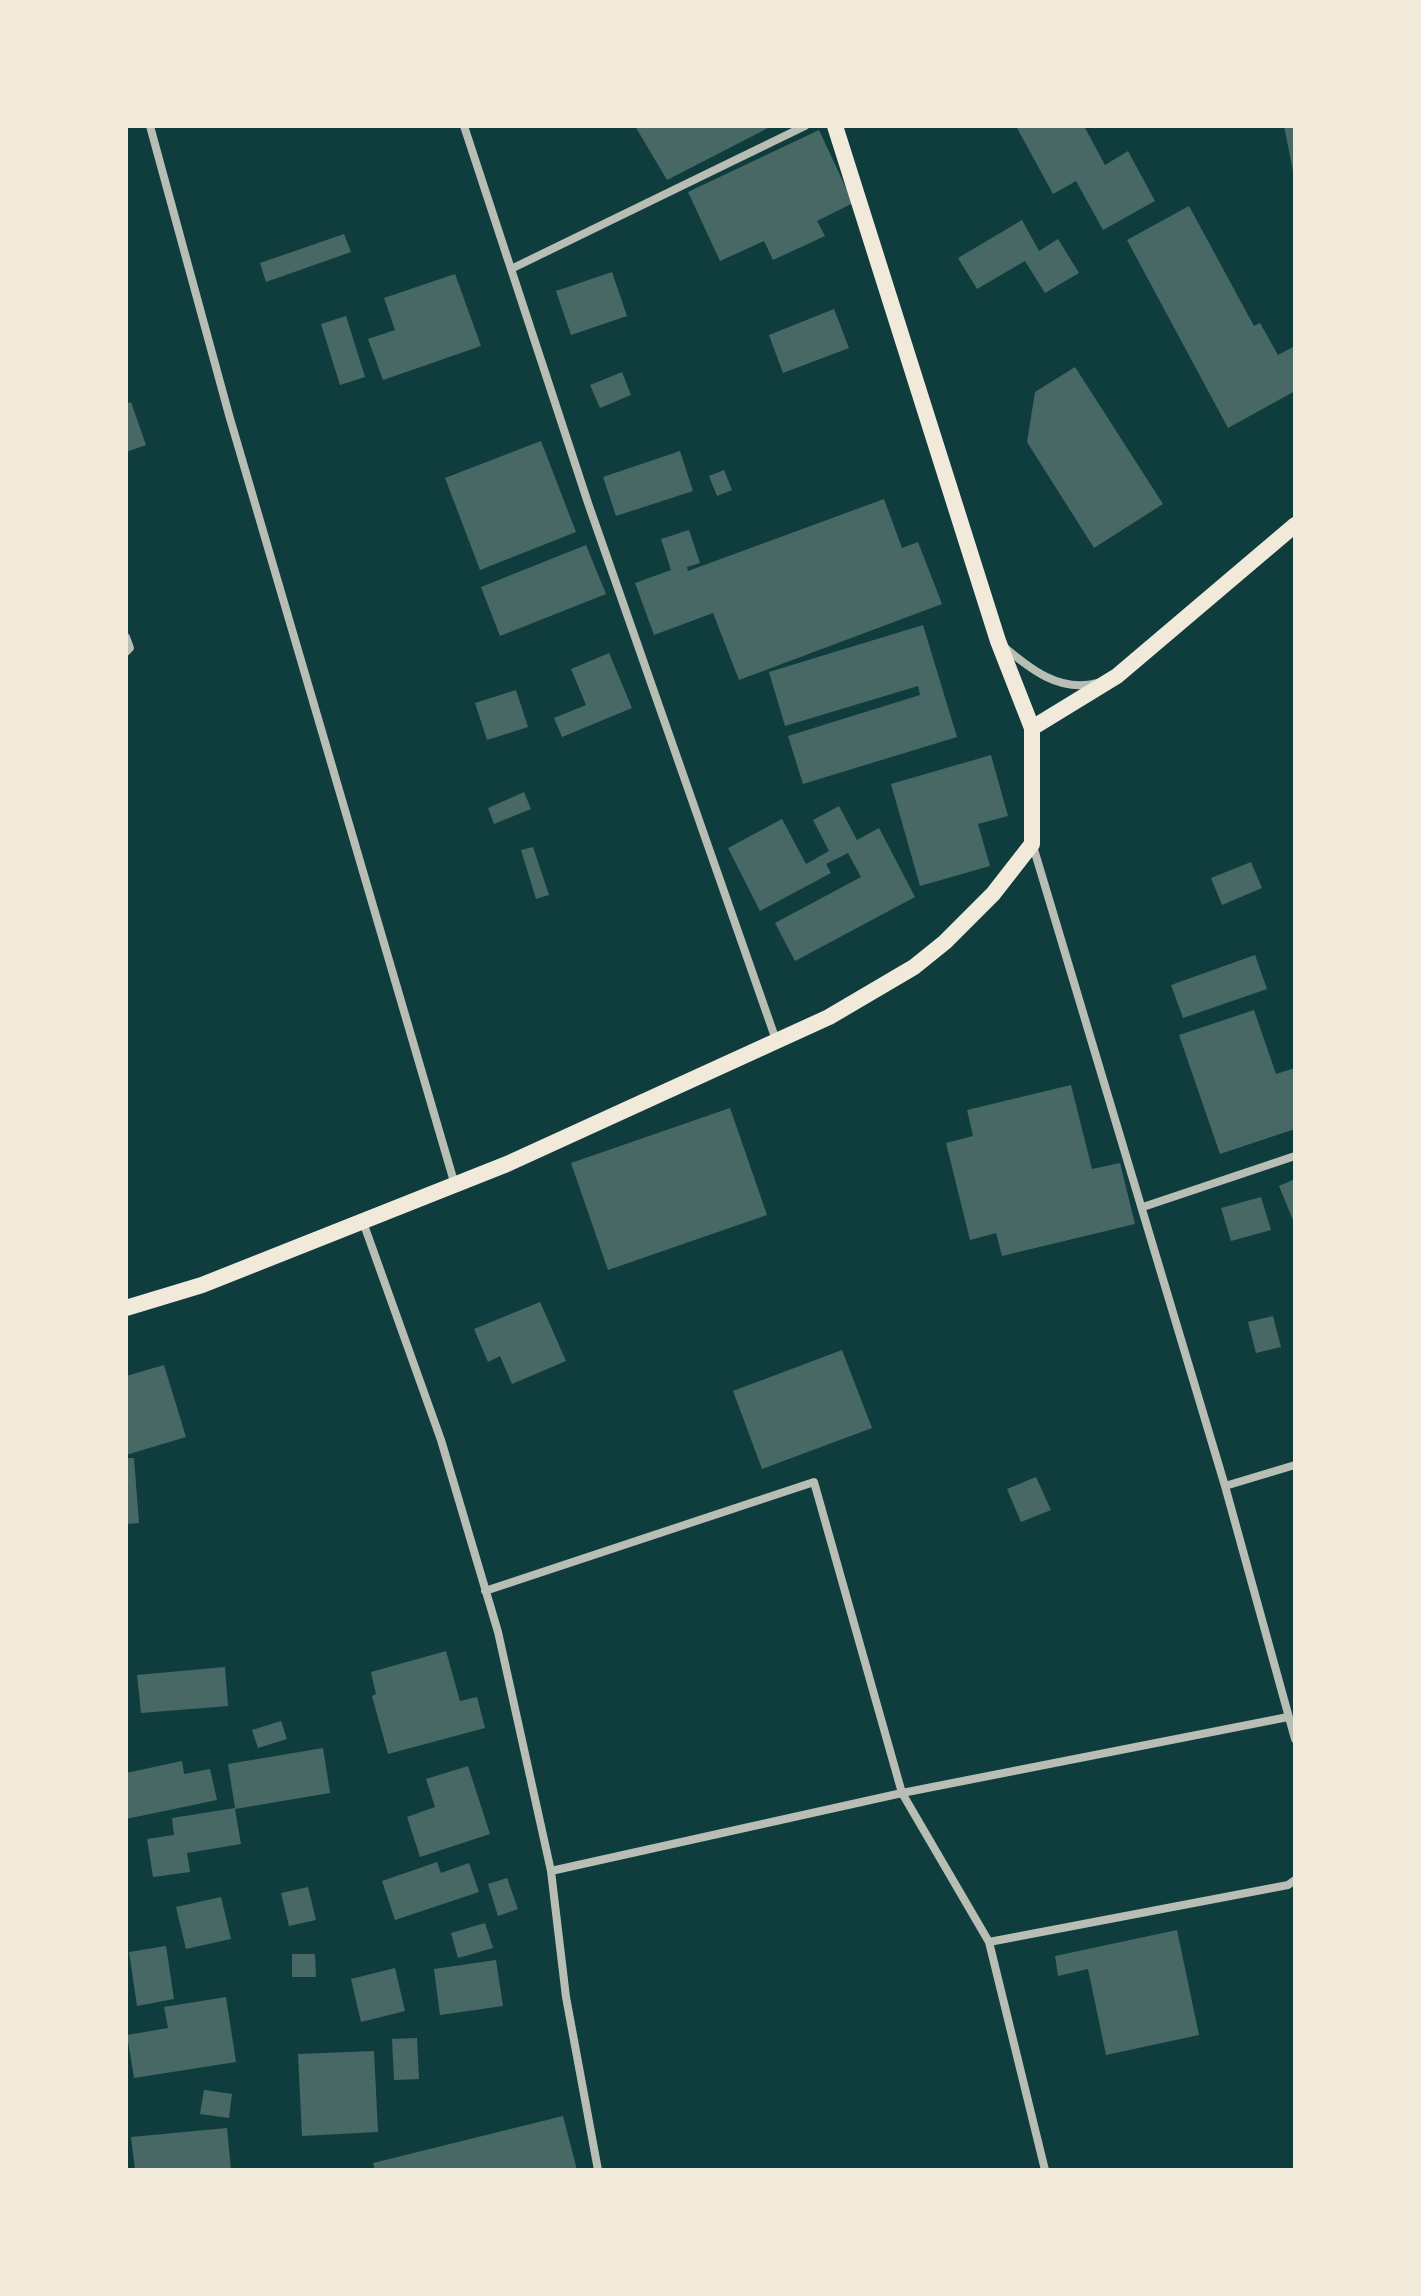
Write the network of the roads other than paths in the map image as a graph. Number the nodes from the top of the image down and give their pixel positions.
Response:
1 (150, 126) edge
2 (464, 126) edge
3 (805, 126) edge
4 (835, 126) edge
5 (511, 269) junction
6 (1295, 525) edge
7 (126, 637) edge
8 (998, 641) junction
9 (126, 652) edge
10 (1117, 676) junction
11 (1032, 728) junction
12 (1032, 844) junction
13 (776, 1040) junction
14 (1295, 1156) edge
15 (455, 1185) junction
16 (1143, 1207) junction
17 (363, 1222) junction
18 (126, 1308) edge
19 (1295, 1465) edge
20 (1225, 1486) junction
21 (485, 1591) junction
22 (1288, 1717) junction
23 (1295, 1739) edge
24 (902, 1793) junction
25 (551, 1871) junction
26 (1295, 1880) edge
27 (989, 1942) junction
28 (598, 2170) edge
29 (1045, 2170) edge

1 - 15 street
2 - 5 street
3 - 5 street
4 - 8 main road
5 - 13 street
6 - 10 main road
7 - 9 street
8 - 10 street
8 - 11 main road
10 - 11 main road
11 - 12 main road
12 - 13 main road
12 - 16 street
13 - 15 main road
14 - 16 street
15 - 17 main road
16 - 20 street
17 - 18 main road
17 - 21 street
19 - 20 street
20 - 22 street
21 - 24 street
21 - 25 street
22 - 23 street
22 - 24 street
24 - 25 street
24 - 27 street
25 - 28 street
26 - 27 street
27 - 29 street

